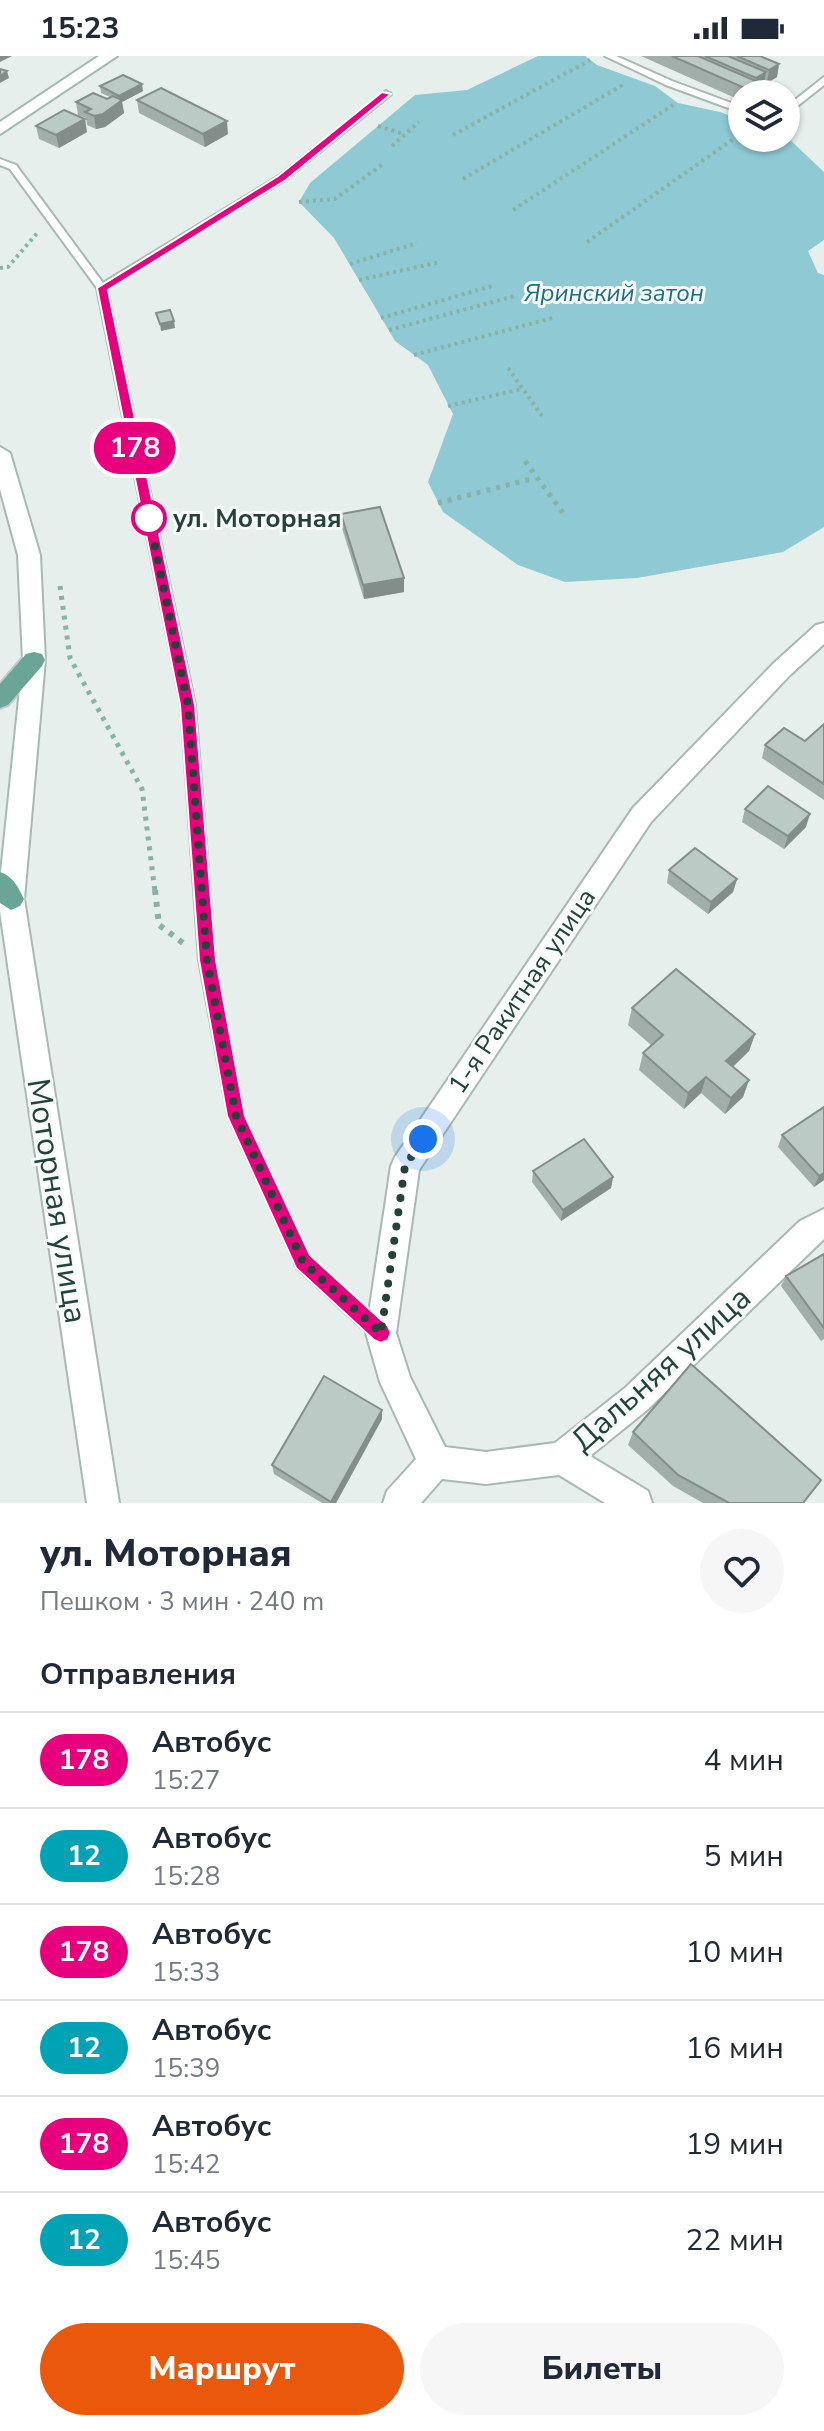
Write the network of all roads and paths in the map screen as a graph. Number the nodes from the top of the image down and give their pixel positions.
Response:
1 (109, 56) edge
2 (609, 56) edge
3 (590, 60) dead end
4 (634, 78) dead end
5 (824, 80) edge
6 (386, 94) dead end
7 (800, 100) edge
8 (678, 103) dead end
9 (728, 105) edge
10 (419, 122) dead end
11 (378, 126) dead end
12 (0, 129) edge
13 (405, 134) junction
14 (453, 135) dead end
15 (728, 143) edge
16 (392, 146) dead end
17 (0, 162) edge
18 (383, 164) dead end
19 (463, 179) dead end
20 (299, 202) dead end
21 (513, 210) dead end
22 (51, 218) junction
23 (587, 242) dead end
24 (417, 243) dead end
25 (440, 262) dead end
26 (350, 264) dead end
27 (0, 268) edge
28 (359, 280) dead end
29 (492, 286) dead end
30 (102, 288) junction
31 (515, 296) dead end
32 (556, 317) dead end
33 (381, 318) dead end
34 (389, 330) dead end
35 (414, 355) dead end
36 (508, 368) dead end
37 (522, 389) junction
38 (448, 406) dead end
39 (542, 416) dead end
40 (0, 454) edge
41 (525, 461) dead end
42 (535, 478) junction
43 (438, 503) dead end
44 (563, 513) dead end
45 (60, 585) dead end
46 (824, 631) edge
47 (34, 660) junction
48 (0, 699) edge
49 (5, 890) edge
50 (207, 960) junction
51 (824, 1223) edge
52 (381, 1333) junction
53 (562, 1458) junction
54 (435, 1462) junction
55 (103, 1503) edge
56 (399, 1503) edge
57 (636, 1503) edge

1 - 12 street
2 - 9 lane
3 - 14 path
4 - 19 path
5 - 7 lane
6 - 30 lane
8 - 21 path
10 - 13 path
11 - 13 path
13 - 16 path
15 - 23 path
17 - 22 lane
18 - 20 path
22 - 27 path
22 - 30 lane
24 - 26 path
25 - 28 path
29 - 33 path
30 - 50 lane
31 - 34 path
32 - 35 path
36 - 37 path
37 - 38 path
37 - 39 path
40 - 47 street, Моторная улица
41 - 42 path
42 - 43 path
42 - 44 path
45 - 50 path
46 - 52 street, 1-я Ракитная улица
47 - 48 main road
47 - 49 street, Моторная улица
49 - 55 street, Моторная улица
50 - 52 lane
51 - 53 street, Дальняя улица
52 - 54 street, 1-я Ракитная улица
53 - 54 street, Дальняя улица
53 - 57 street
54 - 56 street

